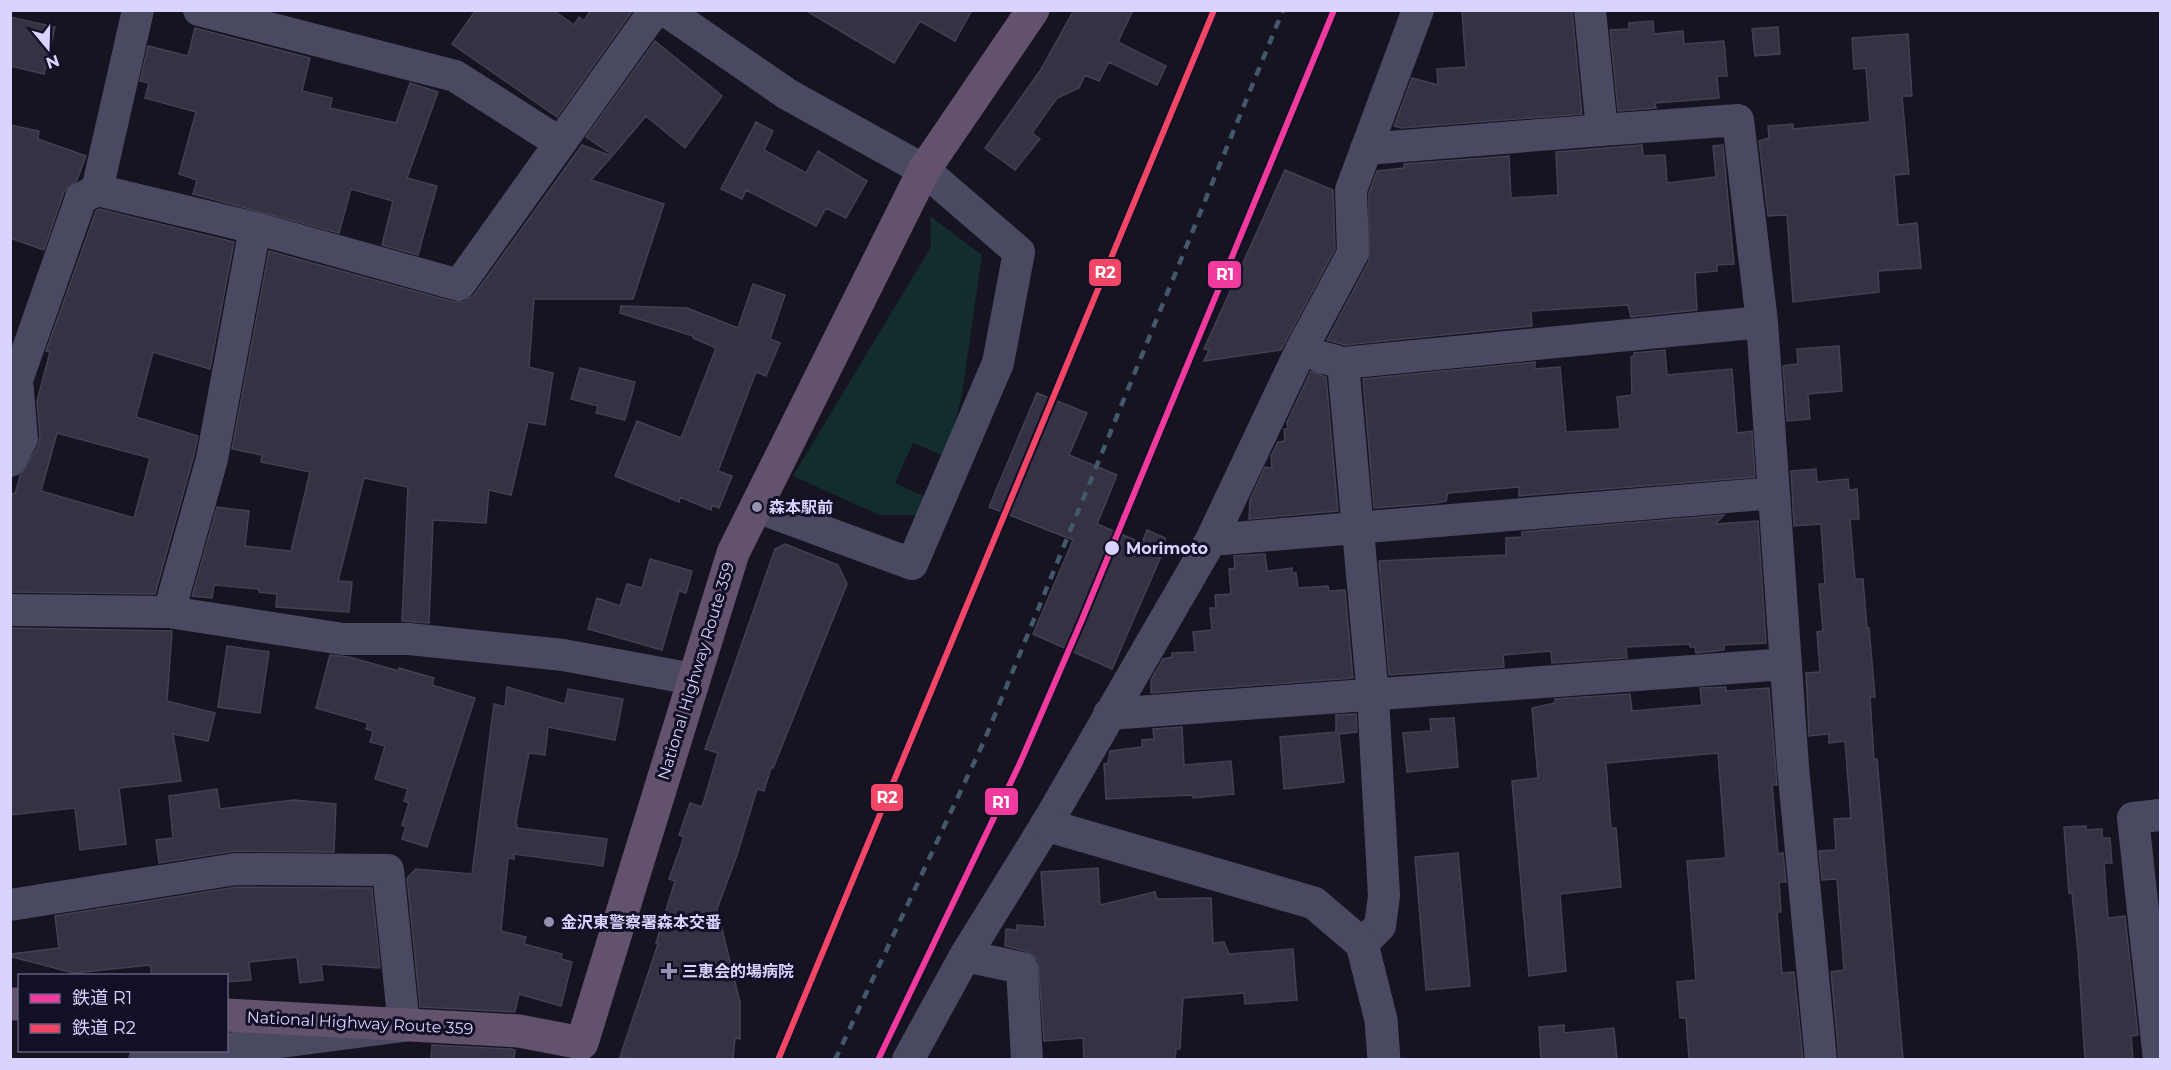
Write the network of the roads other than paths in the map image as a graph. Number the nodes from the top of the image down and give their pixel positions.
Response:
1 (138, 10) edge
2 (199, 10) edge
3 (655, 10) edge
4 (665, 10) edge
5 (1033, 10) edge
6 (1418, 10) edge
7 (1590, 10) edge
8 (1602, 130) junction
9 (560, 143) junction
10 (1366, 149) junction
11 (924, 170) junction
12 (97, 190) junction
13 (255, 228) junction
14 (1762, 322) junction
15 (1300, 350) junction
16 (1342, 363) junction
17 (14, 380) edge
18 (10, 461) edge
19 (1774, 493) junction
20 (757, 507) junction
21 (1358, 529) junction
22 (1211, 540) junction
23 (10, 610) edge
24 (169, 612) junction
25 (1786, 664) junction
26 (693, 679) junction
27 (1373, 697) junction
28 (1109, 714) junction
29 (2160, 815) edge
30 (1046, 825) junction
31 (10, 905) edge
32 (1362, 944) junction
33 (965, 956) junction
34 (2156, 990) edge
35 (228, 1015) edge
36 (404, 1026) junction
37 (228, 1049) edge
38 (198, 1052) edge
39 (144, 1059) edge
40 (908, 1059) edge
41 (1028, 1059) edge
42 (1384, 1059) edge
43 (1821, 1059) edge
44 (2158, 1059) edge

1 - 12 street
2 - 9 street
3 - 9 street
4 - 11 street
5 - 11 highway, National Highway Route 359
6 - 10 street
7 - 8 street
8 - 10 street
8 - 14 street
9 - 13 street
10 - 15 street
11 - 20 highway, National Highway Route 359
11 - 20 street
12 - 13 street
12 - 17 street
13 - 24 street
14 - 16 street
14 - 19 street
15 - 16 street
15 - 22 street
16 - 21 street
17 - 18 street
19 - 21 street
19 - 25 street
20 - 26 highway, National Highway Route 359
21 - 22 street
21 - 27 street
22 - 28 street
23 - 24 street
24 - 26 street
25 - 27 street
25 - 43 street
26 - 36 highway, National Highway Route 359
27 - 28 street
27 - 32 street
28 - 30 street
29 - 34 street
30 - 32 street
30 - 33 street
31 - 36 street
32 - 42 street
33 - 40 street
33 - 41 street
34 - 44 street
35 - 36 highway, National Highway Route 359
36 - 37 street
38 - 39 street

